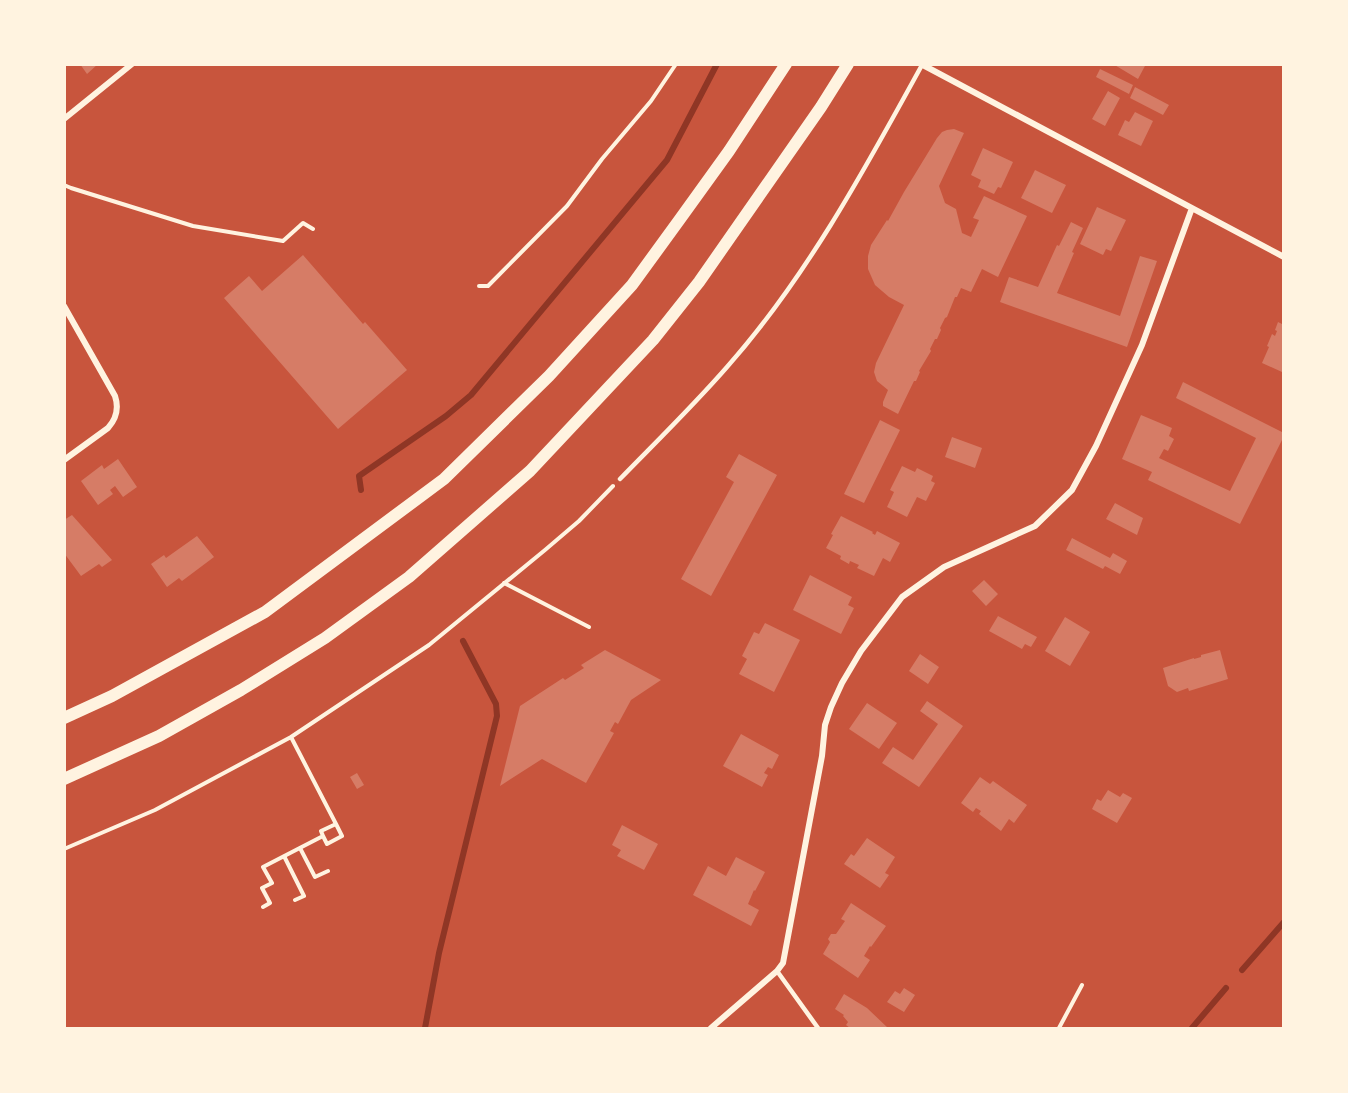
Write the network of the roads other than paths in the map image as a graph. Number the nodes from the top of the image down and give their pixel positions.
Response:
1 (132, 64) edge
2 (786, 64) edge
3 (848, 64) edge
4 (921, 65) edge
5 (64, 119) edge
6 (1192, 208) junction
7 (1284, 257) edge
8 (64, 306) edge
9 (64, 459) edge
10 (620, 479) road end
11 (64, 718) edge
12 (64, 778) edge
13 (777, 971) junction
14 (711, 1029) edge
15 (818, 1029) edge

1 - 5 street
2 - 11 main road
3 - 12 main road
4 - 6 street
4 - 10 lane
6 - 7 street
6 - 13 street
8 - 9 street
13 - 14 street
13 - 15 lane

